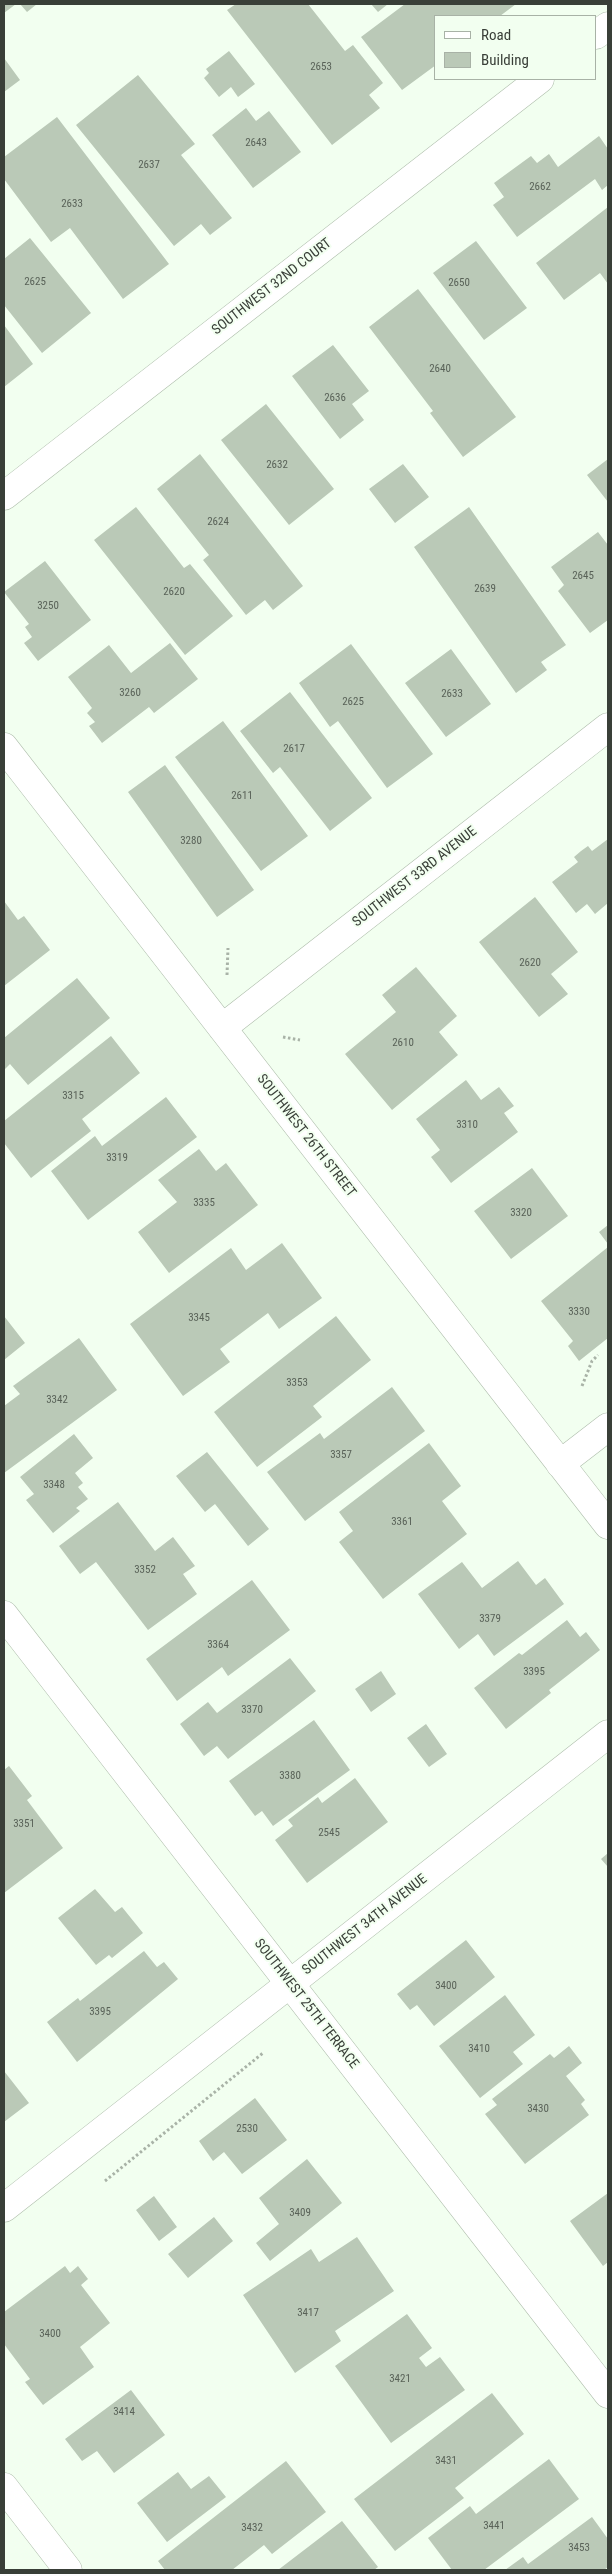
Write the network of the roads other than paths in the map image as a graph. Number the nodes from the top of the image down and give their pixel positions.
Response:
1 (608, 26) edge
2 (597, 34) edge
3 (539, 80) edge
4 (4, 496) edge
5 (608, 727) edge
6 (4, 747) edge
7 (222, 1028) junction
8 (608, 1427) edge
9 (560, 1464) junction
10 (608, 1525) edge
11 (4, 1615) edge
12 (608, 1734) edge
13 (291, 1984) junction
14 (4, 2208) edge
15 (608, 2394) edge
16 (4, 2487) edge
17 (68, 2570) edge

1 - 2 street
3 - 4 street, SOUTHWEST 32ND COURT
5 - 7 street, SOUTHWEST 33RD AVENUE
6 - 7 street, SOUTHWEST 26TH STREET
7 - 9 street, SOUTHWEST 26TH STREET
8 - 9 street
9 - 10 street, SOUTHWEST 26TH STREET
11 - 13 street, SOUTHWEST 25TH TERRACE
12 - 13 street, SOUTHWEST 34TH AVENUE
13 - 14 street, SOUTHWEST 34TH AVENUE
13 - 15 street, SOUTHWEST 25TH TERRACE
16 - 17 street

